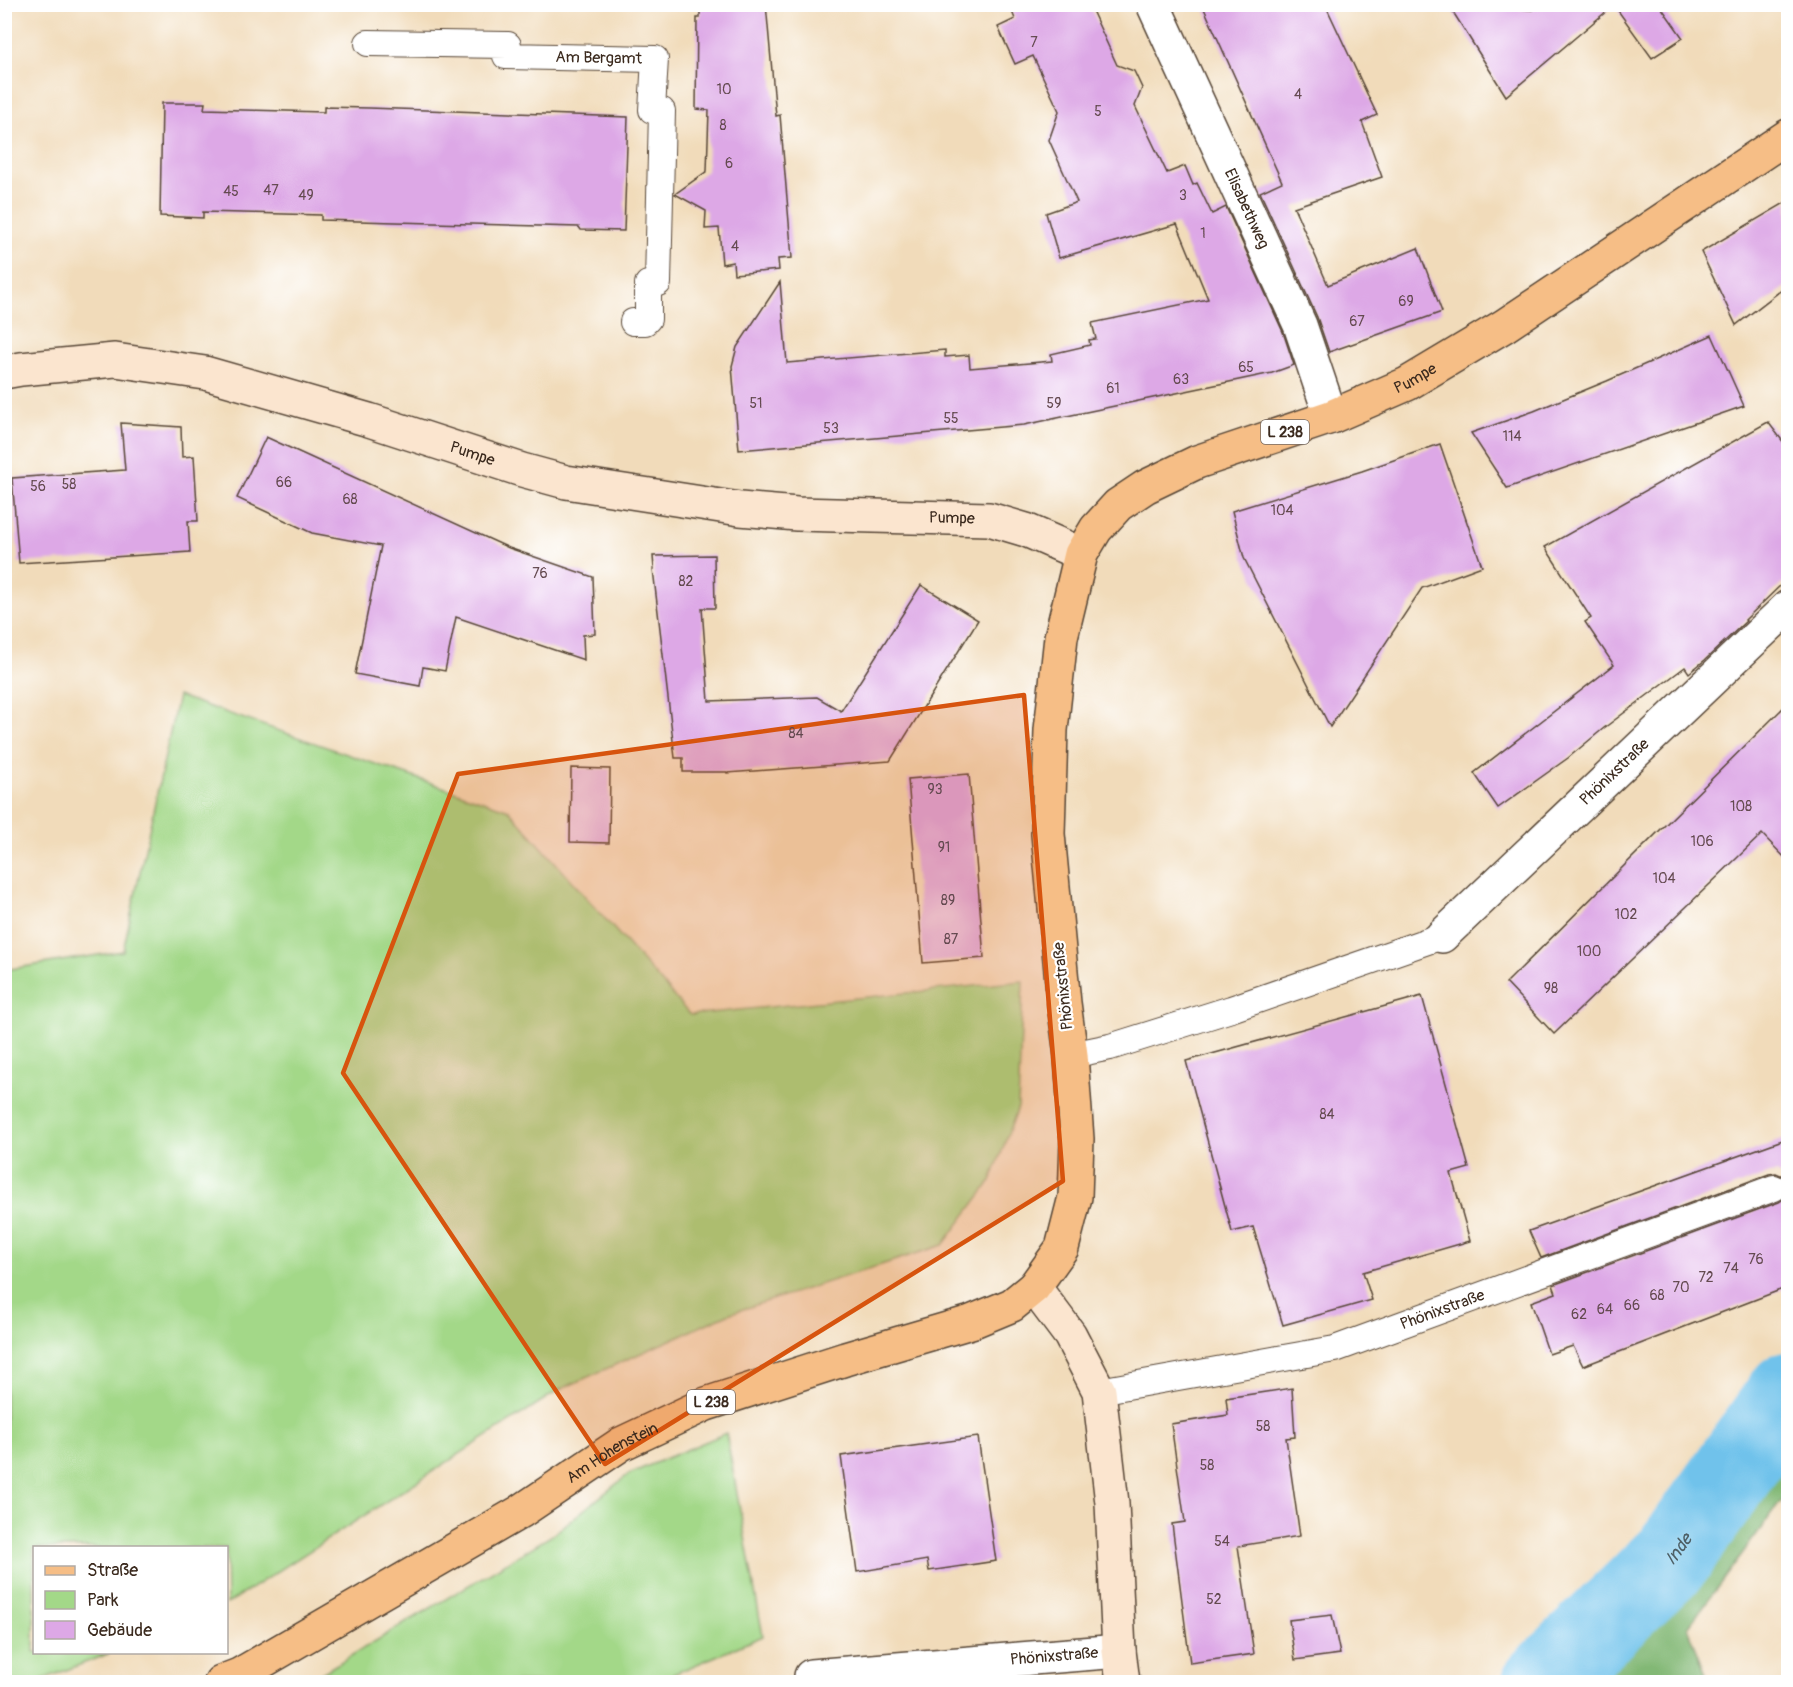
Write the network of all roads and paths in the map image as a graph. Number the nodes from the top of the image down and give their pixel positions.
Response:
1 (1153, 4) edge
2 (368, 43) dead end
3 (1788, 136) edge
4 (633, 322) dead end
5 (4, 372) edge
6 (1331, 417) junction
7 (1081, 554) junction
8 (1788, 607) edge
9 (1442, 936) joint
10 (1071, 1054) junction
11 (1774, 1188) dead end
12 (1034, 1287) junction
13 (1099, 1391) junction
14 (1121, 1667) edge
15 (803, 1679) edge
16 (221, 1683) edge

1 - 6 street, Elisabethweg
2 - 4 lane, Am Bergamt
3 - 6 main road, Pumpe / L 238
5 - 7 main road, Pumpe
6 - 7 main road, Pumpe / L 238
7 - 10 main road, Phönixstraße / L 238
8 - 9 street, Phönixstraße
9 - 10 lane
10 - 12 main road, Phönixstraße / L 238
11 - 13 lane, Phönixstraße
12 - 13 main road, Phönixstraße
12 - 16 main road, Am Hohenstein / L 238
13 - 14 main road, Phönixstraße
14 - 15 street, Phönixstraße

